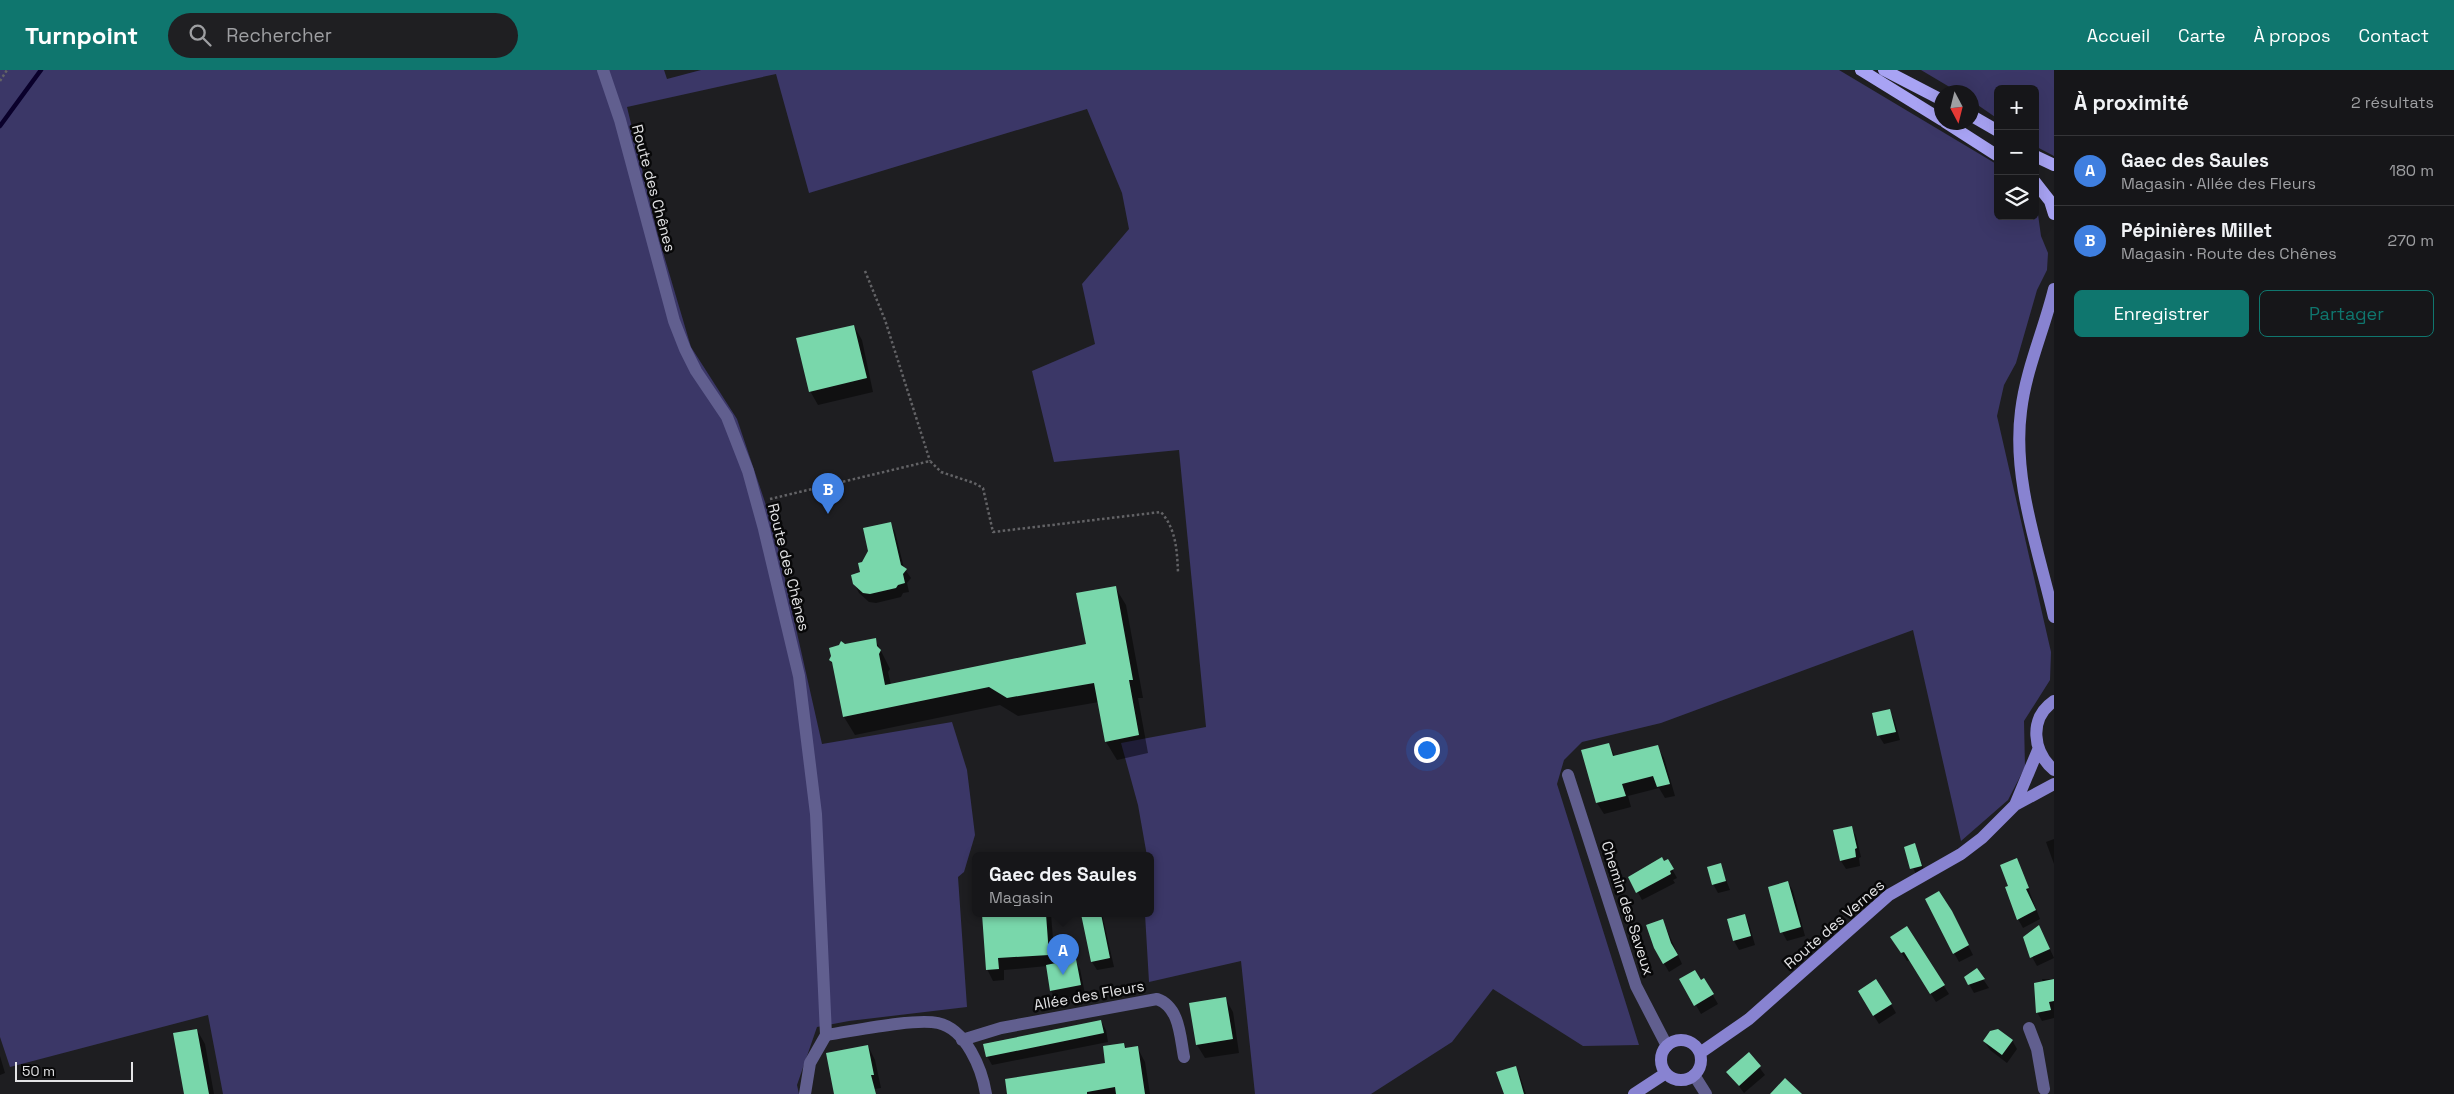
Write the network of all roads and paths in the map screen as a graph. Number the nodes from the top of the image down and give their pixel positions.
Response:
1 (7, 70) edge
2 (603, 70) edge
3 (1861, 70) edge
4 (1884, 70) edge
5 (0, 80) edge
6 (1934, 96) edge
7 (1934, 115) edge
8 (1979, 120) edge
9 (1957, 130) edge
10 (1996, 130) edge
11 (1994, 153) edge
12 (2039, 158) edge
13 (2054, 165) edge
14 (2039, 187) edge
15 (2054, 214) edge
16 (865, 271) dead end
17 (2054, 289) edge
18 (2050, 315) edge
19 (930, 461) junction
20 (756, 502) junction
21 (1178, 572) dead end
22 (2054, 618) edge
23 (2054, 701) edge
24 (2038, 750) junction
25 (2054, 770) edge
26 (1568, 775) dead end
27 (2054, 784) edge
28 (2015, 805) junction
29 (2029, 1028) dead end
30 (826, 1035) junction
31 (962, 1040) junction
32 (1667, 1046) junction
33 (1700, 1053) junction
34 (1184, 1057) dead end
35 (1666, 1073) junction
36 (1694, 1075) junction
37 (2047, 1092) edge
38 (805, 1094) edge
39 (986, 1094) edge
40 (1634, 1094) edge
41 (1706, 1094) edge
42 (2032, 1094) edge

1 - 5 path
2 - 20 street, Route des Chênes
3 - 7 main road
4 - 6 main road
8 - 10 main road
9 - 11 main road
12 - 13 main road
14 - 15 main road
16 - 19 path
17 - 18 main road
18 - 22 main road
19 - 20 path
19 - 21 path
20 - 30 street, Route des Chênes
23 - 24 main road
24 - 25 main road
24 - 28 main road, Route des Vernes
26 - 32 street, Chemin des Saveux
27 - 28 main road, Route des Vernes
28 - 33 main road, Route des Vernes
29 - 37 street
30 - 31 street
30 - 38 street
31 - 34 street, Allée des Fleurs
31 - 39 street
32 - 33 main road
32 - 35 main road
33 - 36 main road
35 - 36 main road
35 - 40 main road
36 - 41 street
37 - 42 street

